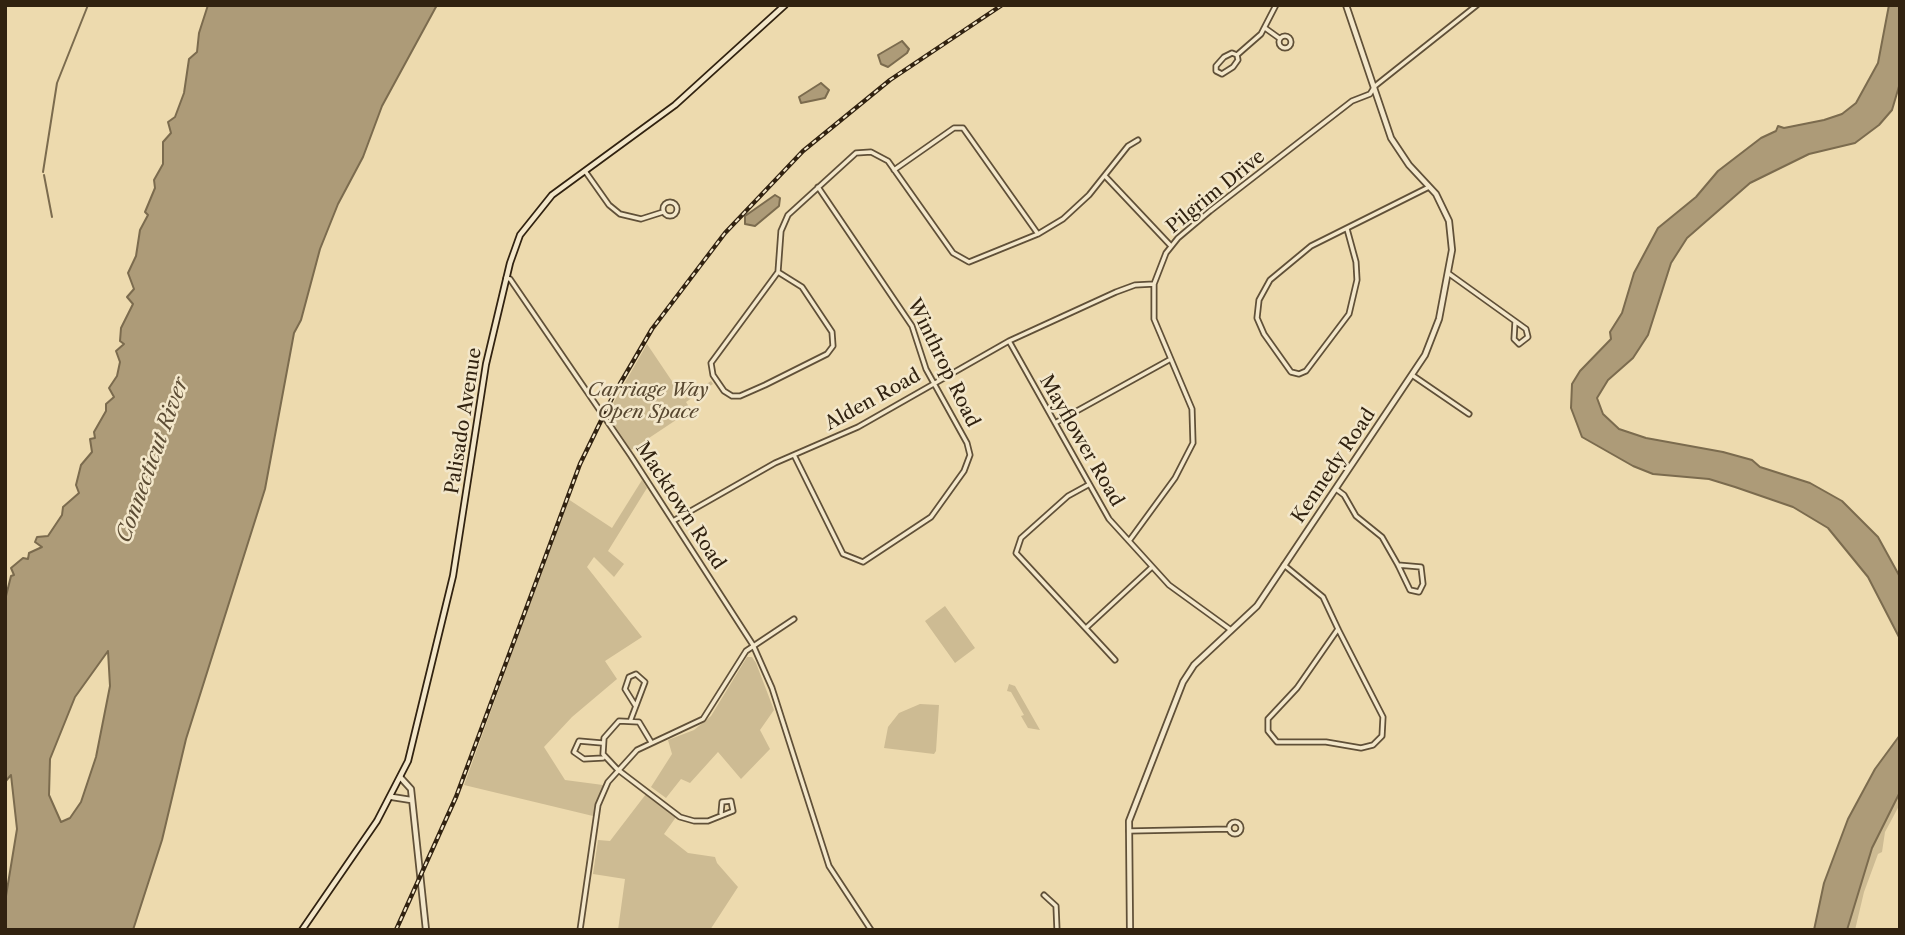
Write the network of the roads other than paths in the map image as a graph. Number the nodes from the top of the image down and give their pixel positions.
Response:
1 (785, 5) edge
2 (1276, 5) edge
3 (1346, 5) edge
4 (1477, 5) edge
5 (1265, 28) junction
6 (1279, 38) dead end
7 (1237, 55) junction
8 (1372, 90) junction
9 (1138, 140) dead end
10 (894, 170) junction
11 (585, 171) junction
12 (1104, 176) junction
13 (818, 187) junction
14 (1429, 187) junction
15 (663, 212) junction
16 (1347, 229) junction
17 (1038, 234) junction
18 (1171, 246) junction
19 (778, 272) junction
20 (1448, 273) junction
21 (506, 278) junction
22 (1154, 284) junction
23 (1515, 321) junction
24 (1009, 341) junction
25 (1169, 360) junction
26 (1412, 375) junction
27 (933, 382) junction
28 (1469, 414) dead end
29 (1055, 423) junction
30 (793, 455) junction
31 (1088, 485) junction
32 (1336, 489) junction
33 (673, 521) junction
34 (1129, 541) junction
35 (1284, 565) junction
36 (1398, 565) junction
37 (1152, 567) junction
38 (794, 619) dead end
39 (1086, 628) junction
40 (1338, 629) junction
41 (1233, 631) junction
42 (752, 645) junction
43 (1115, 660) dead end
44 (635, 705) junction
45 (631, 719) junction
46 (651, 741) junction
47 (602, 743) junction
48 (604, 757) junction
49 (617, 769) junction
50 (401, 778) junction
51 (392, 797) junction
52 (412, 801) junction
53 (721, 814) junction
54 (1229, 829) dead end
55 (1129, 831) junction
56 (1044, 895) dead end
57 (302, 930) edge
58 (426, 930) edge
59 (580, 930) edge
60 (871, 930) edge
61 (1057, 930) edge
62 (1130, 930) edge

1 - 11 street, Palisado Avenue
2 - 5 street
3 - 8 street, Kennedy Road
4 - 8 street, Pilgrim Drive
5 - 6 street
5 - 7 street
7 - 7 street
8 - 14 street, Kennedy Road
8 - 18 street, Pilgrim Drive
9 - 12 street
10 - 13 street
10 - 17 street
10 - 17 street
11 - 15 street
11 - 21 street, Palisado Avenue
12 - 17 street
12 - 18 street
13 - 19 street
13 - 27 street, Winthrop Road
14 - 16 street
14 - 20 street, Kennedy Road
15 - 15 street
16 - 16 street
18 - 22 street, Pilgrim Drive
19 - 19 street
20 - 23 street
20 - 26 street, Kennedy Road
21 - 33 street, Macktown Road
21 - 50 street, Palisado Avenue
22 - 24 street, Alden Road
22 - 25 street, Pilgrim Drive
23 - 23 street
24 - 27 street, Alden Road
24 - 29 street, Mayflower Road
25 - 29 street
25 - 34 street, Pilgrim Drive
26 - 28 street
26 - 32 street, Kennedy Road
27 - 30 street, Alden Road
27 - 30 street, Winthrop Road
29 - 31 street, Mayflower Road
30 - 33 street, Alden Road
31 - 34 street, Mayflower Road
31 - 39 street
32 - 35 street, Kennedy Road
32 - 36 street
33 - 42 street, Macktown Road
34 - 37 street, Mayflower Road
35 - 40 street
35 - 41 street, Kennedy Road
36 - 36 street
37 - 39 street
37 - 41 street, Mayflower Road
38 - 42 street
39 - 43 street
40 - 40 street
41 - 55 street, Kennedy Road
42 - 46 street
42 - 60 street, Macktown Road
44 - 44 street
44 - 45 street
45 - 46 street
45 - 47 street
46 - 49 street
47 - 48 street
47 - 48 street
48 - 49 street
49 - 53 street
49 - 59 street
50 - 51 street, Palisado Avenue
50 - 52 street
51 - 52 street
51 - 57 street, Palisado Avenue
52 - 58 street
53 - 53 street
54 - 55 street
55 - 62 street, Kennedy Road
56 - 61 street

